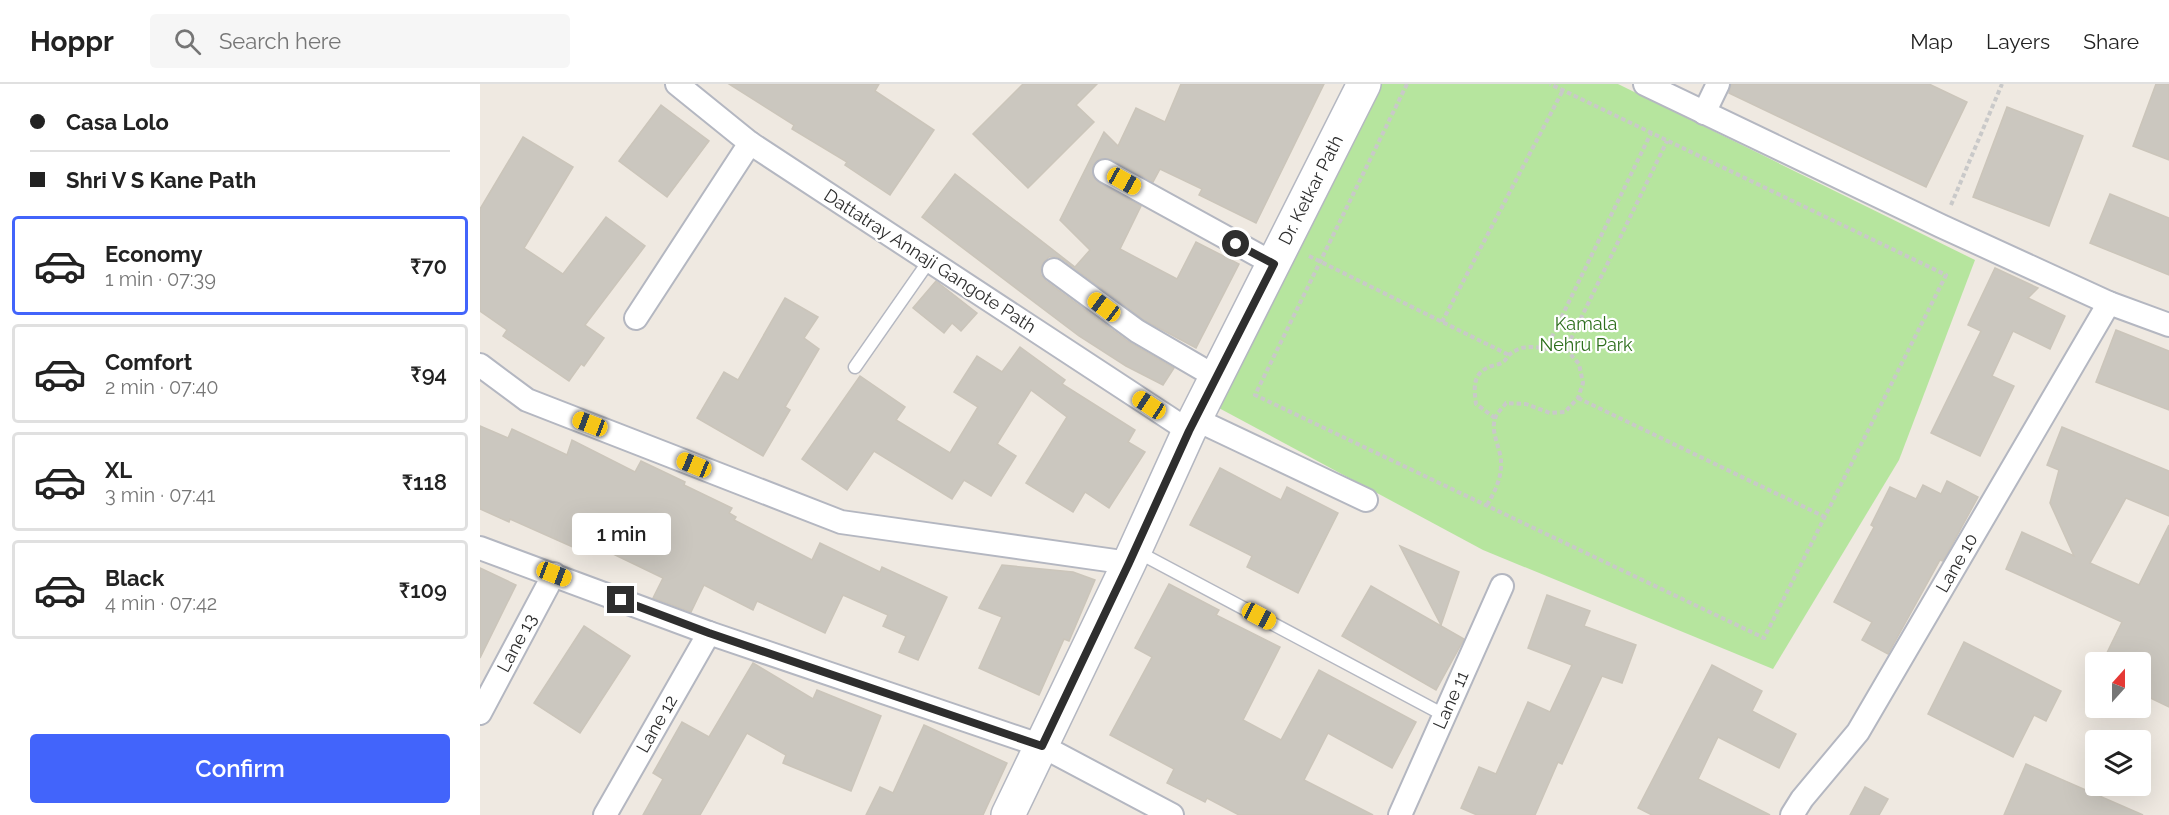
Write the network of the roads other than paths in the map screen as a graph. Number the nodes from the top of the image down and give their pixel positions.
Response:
1 (676, 84) edge
2 (1364, 84) edge
3 (1645, 84) edge
4 (1718, 84) edge
5 (1704, 113) junction
6 (750, 143) junction
7 (1105, 171) dead end
8 (929, 261) junction
9 (1274, 264) junction
10 (1054, 270) dead end
11 (2109, 303) junction
12 (636, 318) dead end
13 (2169, 325) edge
14 (480, 365) edge
15 (855, 367) dead end
16 (1216, 377) junction
17 (1192, 425) junction
18 (1366, 500) dead end
19 (480, 548) edge
20 (1132, 557) junction
21 (554, 574) junction
22 (1502, 586) dead end
23 (709, 633) junction
24 (480, 713) edge
25 (1444, 715) junction
26 (1042, 746) junction
27 (605, 815) edge
28 (1008, 815) edge
29 (1172, 815) edge
30 (1400, 815) edge
31 (1792, 815) edge

1 - 6 street, Dattatray Annaji Gangote Path
2 - 9 street, Dr. Ketkar Path
3 - 5 street
4 - 5 street
5 - 11 street
6 - 8 street, Dattatray Annaji Gangote Path
6 - 12 street
7 - 9 street
8 - 15 lane
8 - 17 street, Dattatray Annaji Gangote Path
9 - 16 street, Dr. Ketkar Path
10 - 16 street
11 - 13 street
11 - 31 street, Lane 10
14 - 20 street
16 - 17 street, Dr. Ketkar Path
17 - 18 street, Dattatray Annaji Gangote Path
17 - 20 street, Dr. Ketkar Path
19 - 21 street
20 - 25 lane
20 - 26 street, Dr. Ketkar Path
21 - 23 street
21 - 24 street, Lane 13
22 - 25 street, Lane 11
23 - 26 street
23 - 27 street, Lane 12
25 - 30 street, Lane 11
26 - 28 street, Dr. Ketkar Path
26 - 29 street

